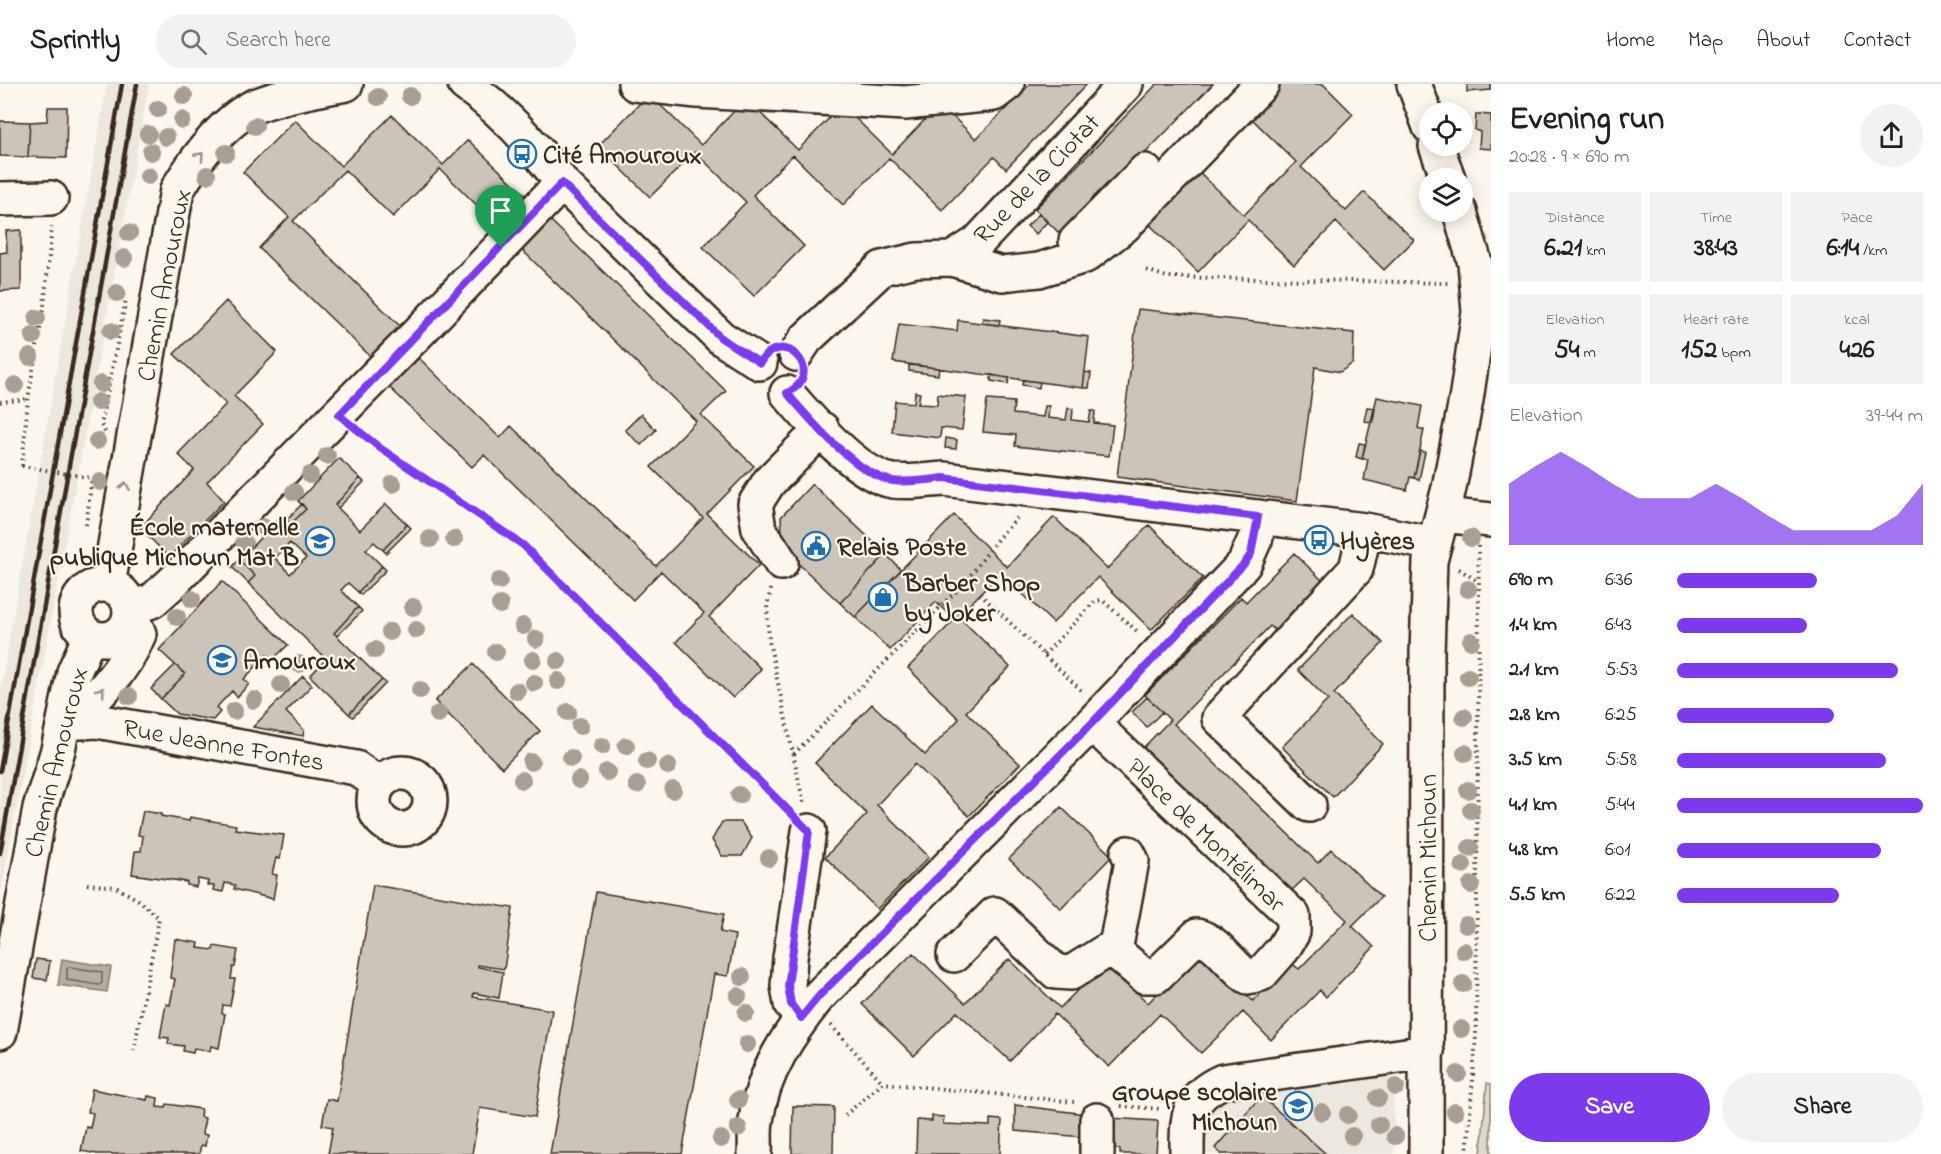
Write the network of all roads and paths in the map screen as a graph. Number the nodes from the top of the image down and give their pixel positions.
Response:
1 (346, 84) edge
2 (635, 84) edge
3 (1007, 84) edge
4 (1126, 84) edge
5 (1231, 84) edge
6 (1262, 84) edge
7 (1414, 84) edge
8 (479, 87) edge
9 (307, 88) edge
10 (1421, 102) edge
11 (562, 183) junction
12 (51, 198) joint
13 (0, 199) edge
14 (1463, 222) edge
15 (952, 259) junction
16 (1039, 270) junction
17 (1147, 270) dead end
18 (1452, 282) dead end
19 (796, 354) junction
20 (760, 363) junction
21 (787, 393) junction
22 (28, 399) junction
23 (0, 402) edge
24 (339, 415) junction
25 (822, 429) junction
26 (1042, 491) junction
27 (1258, 517) junction
28 (1491, 520) edge
29 (1365, 530) junction
30 (85, 531) dead end
31 (1435, 540) junction
32 (781, 563) joint
33 (108, 585) junction
34 (980, 594) dead end
35 (130, 610) junction
36 (90, 636) junction
37 (1160, 652) junction
38 (1044, 655) junction
39 (1098, 718) junction
40 (64, 723) junction
41 (794, 754) junction
42 (379, 784) dead end
43 (1309, 805) dead end
44 (809, 831) junction
45 (1128, 853) dead end
46 (87, 884) dead end
47 (1116, 951) junction
48 (954, 955) dead end
49 (810, 1007) junction
50 (0, 1032) edge
51 (1427, 1052) junction
52 (133, 1055) dead end
53 (883, 1083) junction
54 (1094, 1109) junction
55 (1190, 1111) junction
56 (845, 1116) dead end
57 (755, 1154) edge
58 (1097, 1154) edge
59 (1187, 1154) edge
60 (1426, 1154) edge
61 (1467, 1154) edge

1 - 9 street, Chemin Amouroux
2 - 3 street
4 - 15 street, Rue de la Ciotat
5 - 16 street
6 - 16 street
7 - 10 street
8 - 11 street
33 -> 9 street, Chemin Amouroux
11 - 20 street
11 - 24 street
12 - 13 street
12 - 22 path
14 - 31 street, Chemin Michoun
15 - 16 street
15 - 19 street, Rue de la Ciotat
17 - 18 path
19 - 20 street
19 - 21 street
20 - 21 street
21 - 25 street
22 - 23 path
22 - 30 path, bridge
24 - 35 street
24 - 44 path
25 - 26 street
25 - 32 street
26 - 27 street
26 - 41 path
27 - 29 street
27 - 37 street
28 - 31 street
29 - 31 street
29 - 43 street
31 - 51 street, Chemin Michoun
31 - 61 path, Chemin Michoun
32 - 41 path
33 - 35 street
33 - 36 street
34 - 38 path
35 - 36 street
40 -> 35 street
36 - 40 street, Chemin Amouroux
37 - 38 path
37 - 39 street
38 - 39 path
39 - 47 street, Place de Montélimar
39 - 49 street
40 - 42 street, Rue Jeanne Fontes
40 - 50 street, Chemin Amouroux
41 - 44 path
44 - 49 street
45 - 47 street
46 - 52 path
47 - 48 street
49 - 53 path
49 - 57 street
51 - 55 street
51 - 60 street, Chemin Michoun
53 - 54 path
53 - 56 path
54 - 55 path
54 - 58 street
55 - 59 street

